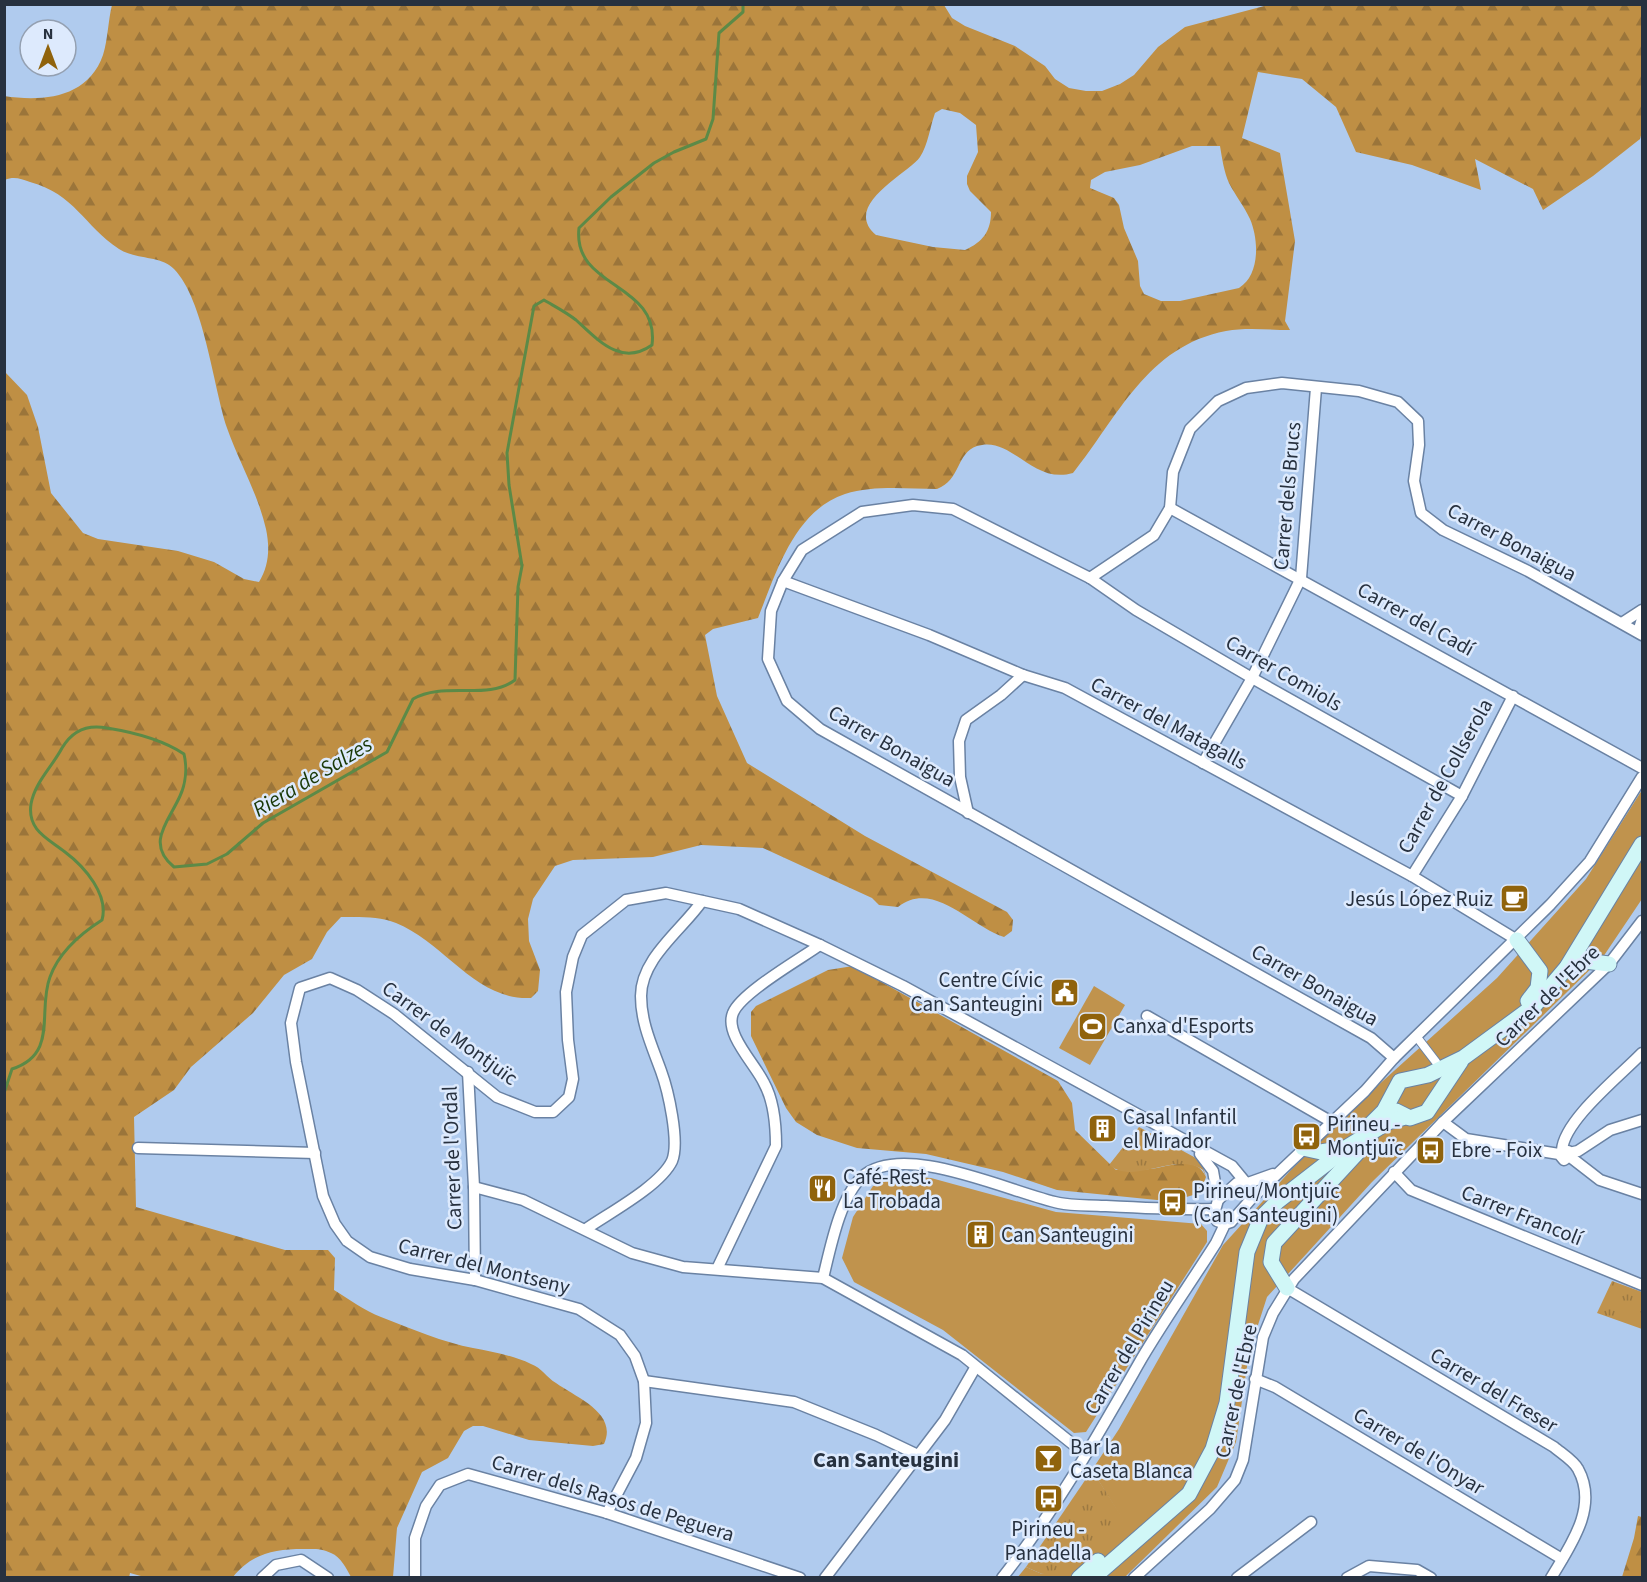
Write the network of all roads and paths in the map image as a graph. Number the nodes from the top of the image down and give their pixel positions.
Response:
1 (1316, 388) junction
2 (1170, 508) junction
3 (1090, 578) junction
4 (1301, 578) junction
5 (783, 581) junction
6 (1642, 610) edge
7 (1642, 619) edge
8 (1622, 624) junction
9 (1640, 633) edge
10 (1023, 675) junction
11 (1252, 678) junction
12 (1513, 696) junction
13 (1203, 763) junction
14 (1642, 768) edge
15 (1642, 777) edge
16 (1462, 796) junction
17 (968, 813) junction
18 (1642, 844) edge
19 (1412, 876) junction
20 (702, 901) junction
21 (1642, 921) edge
22 (1517, 940) junction
23 (820, 945) junction
24 (1609, 964) junction
25 (1567, 967) junction
26 (1147, 1016) dead end
27 (1500, 1032) junction
28 (1416, 1036) junction
29 (1642, 1053) edge
30 (1394, 1058) junction
31 (1463, 1058) junction
32 (1436, 1062) dead end
33 (468, 1072) junction
34 (1413, 1077) junction
35 (1392, 1097) junction
36 (1432, 1102) junction
37 (1405, 1117) junction
38 (1642, 1120) edge
39 (1330, 1121) junction
40 (1443, 1122) junction
41 (1378, 1130) junction
42 (1191, 1145) junction
43 (1349, 1146) junction
44 (138, 1148) dead end
45 (1303, 1148) junction
46 (315, 1153) junction
47 (1565, 1153) junction
48 (1279, 1170) junction
49 (1394, 1172) junction
50 (1245, 1184) junction
51 (474, 1187) junction
52 (1642, 1194) edge
53 (1252, 1198) junction
54 (1216, 1205) junction
55 (1225, 1224) junction
56 (586, 1229) junction
57 (717, 1269) junction
58 (824, 1278) junction
59 (475, 1280) junction
60 (1642, 1285) edge
61 (1287, 1288) junction
62 (975, 1368) junction
63 (1255, 1378) junction
64 (644, 1381) junction
65 (1085, 1454) junction
66 (918, 1455) junction
67 (1199, 1476) junction
68 (607, 1513) junction
69 (1311, 1522) dead end
70 (1562, 1559) junction
71 (1141, 1575) edge
72 (262, 1578) edge
73 (328, 1578) edge
74 (415, 1578) edge
75 (800, 1578) edge
76 (825, 1578) edge
77 (1002, 1578) edge
78 (1079, 1578) edge
79 (1093, 1578) edge
80 (1237, 1578) edge
81 (1347, 1578) edge
82 (1431, 1578) edge
83 (1551, 1578) edge

1 - 2 street, Carrer Bonaigua
1 - 4 street, Carrer dels Brucs
1 - 8 street, Carrer Bonaigua
2 - 3 street, Carrer Bonaigua
2 - 4 street, Carrer del Cadí
3 - 5 street, Carrer Bonaigua
3 - 11 street, Carrer Comiols
4 - 11 street, Carrer dels Brucs
4 - 12 street, Carrer del Cadí
5 - 10 street, Carrer del Matagalls
5 - 17 street, Carrer Bonaigua
6 - 8 street
7 - 9 street
8 - 9 street, Carrer Bonaigua
10 - 13 street, Carrer del Matagalls
10 - 17 street
11 - 13 street, Carrer dels Brucs
11 - 16 street, Carrer Comiols
12 - 14 street, Carrer del Cadí
12 - 16 street, Carrer de Collserola
13 - 19 street, Carrer del Matagalls
15 - 22 street, Carrer del Pirineu
16 - 19 street, Carrer de Collserola
17 - 30 street, Carrer Bonaigua
18 - 25 main road
19 - 22 street, Carrer del Matagalls
20 - 23 street, Carrer de Montjuïc
20 - 33 street, Carrer de Montjuïc
20 - 56 street
21 - 24 street, Carrer de l'Ebre
22 - 27 main road
22 - 28 street, Carrer del Pirineu
23 - 42 street, Carrer de Montjuïc
23 - 57 street
24 - 25 main road
24 - 40 street, Carrer de l'Ebre
25 - 27 main road
26 - 39 street
27 - 31 main road
28 - 30 street, Carrer del Pirineu
28 - 32 street
29 - 47 street
30 - 39 street, Carrer del Pirineu
31 - 34 main road
31 - 36 main road
33 - 46 street, Carrer de Montjuïc
33 - 51 street, Carrer de l'Ordal
34 - 35 main road
34 - 36 main road
35 - 37 main road
35 - 43 main road
36 - 37 main road
37 - 41 main road
38 - 47 street
39 - 45 street, Carrer del Pirineu
40 - 47 street
40 - 49 street, Carrer de l'Ebre
41 - 43 main road
41 - 61 main road
42 - 50 street, Carrer de Montjuïc
42 - 54 street
43 - 45 main road
43 - 67 main road
44 - 46 street
45 - 48 street, Carrer del Pirineu
46 - 59 street, Carrer del Montseny
47 - 52 street
48 - 50 street, Carrer del Pirineu
48 - 53 street, Carrer del Pirineu
49 - 60 street, Carrer Francolí
49 - 61 street, Carrer de l'Ebre
50 - 53 street
50 - 54 street, Carrer del Pirineu
51 - 56 street
51 - 59 street, Carrer de l'Ordal
53 - 55 street, Carrer del Pirineu
54 - 55 street
54 - 58 street
55 - 65 street, Carrer del Pirineu
56 - 57 street
57 - 58 street
58 - 62 street
59 - 64 street, Carrer del Montseny
61 - 63 street, Carrer de l'Ebre
61 - 70 street, Carrer del Freser
62 - 65 street
62 - 66 street
63 - 70 street, Carrer de l'Onyar
63 - 71 street, Carrer de l'Ebre
64 - 66 street
64 - 68 street, Carrer del Montseny
65 - 77 street, Carrer del Pirineu
66 - 76 street
67 - 78 main road
67 - 79 main road
68 - 74 street, Carrer dels Rasos de Peguera
68 - 75 street, Carrer dels Rasos de Peguera
69 - 80 street
70 - 83 street, Carrer del Freser
72 - 73 street
81 - 82 street

